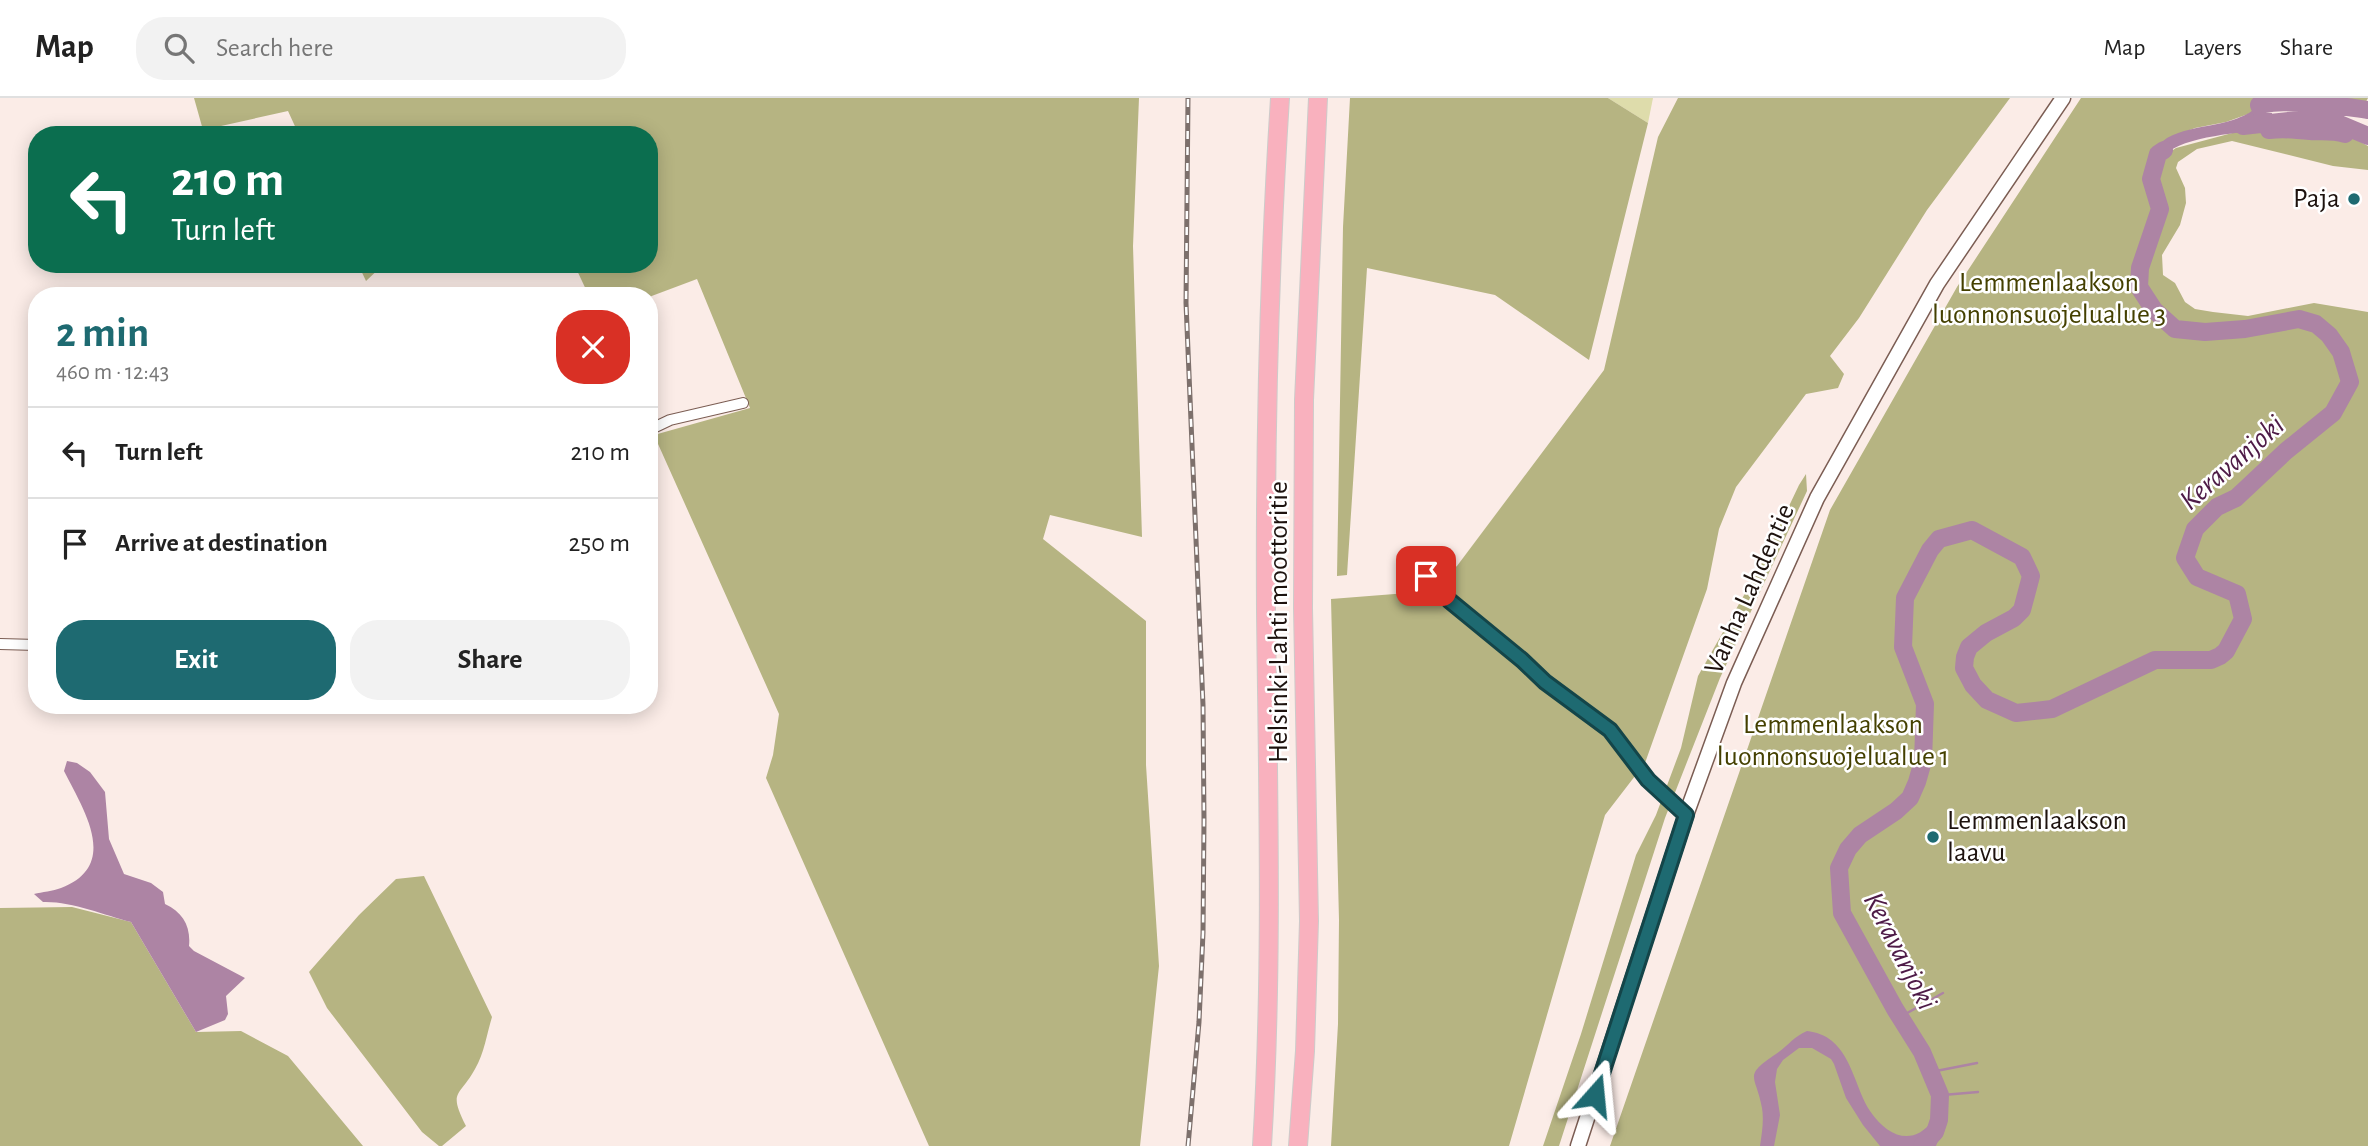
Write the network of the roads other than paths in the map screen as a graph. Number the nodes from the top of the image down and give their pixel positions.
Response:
1 (1280, 98) edge
2 (1318, 98) edge
3 (2063, 98) edge
4 (743, 403) dead end
5 (658, 426) edge
6 (1426, 576) dead end
7 (0, 644) edge
8 (28, 646) edge
9 (1686, 815) junction
10 (1262, 1146) edge
11 (1298, 1146) edge
12 (1578, 1146) edge

1 - 10 highway, Helsinki-Lahti moottoritie
2 - 11 highway, Helsinki-Lahti moottoritie
3 - 9 main road, Vanha Lahdentie
4 - 5 street
6 - 9 street
7 - 8 street
9 - 12 main road, Vanha Lahdentie

